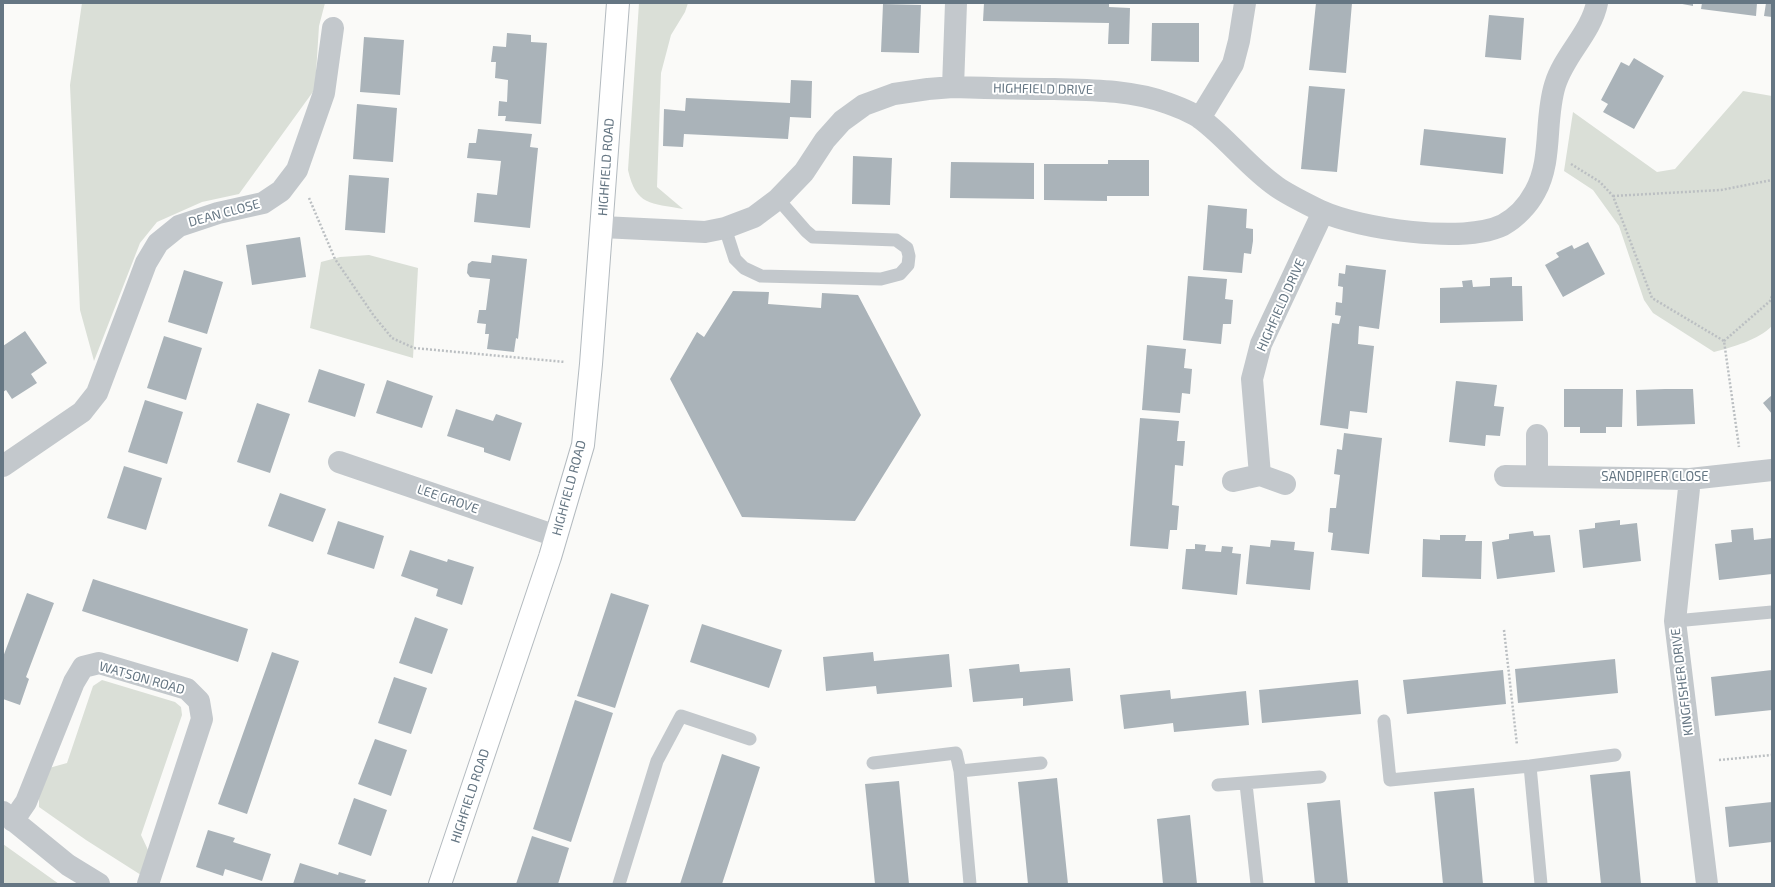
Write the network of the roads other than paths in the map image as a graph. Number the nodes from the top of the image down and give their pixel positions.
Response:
1 (618, 3) edge
2 (956, 3) edge
3 (1245, 3) edge
4 (1597, 3) edge
5 (333, 28) dead end
6 (953, 87) junction
7 (1200, 118) junction
8 (778, 199) junction
9 (1322, 212) junction
10 (602, 227) junction
11 (725, 228) junction
12 (1537, 435) dead end
13 (339, 462) dead end
14 (3, 466) edge
15 (1772, 470) edge
16 (1260, 475) junction
17 (1506, 476) dead end
18 (1537, 476) junction
19 (1690, 479) junction
20 (1233, 481) dead end
21 (1285, 484) dead end
22 (556, 536) junction
23 (1772, 612) edge
24 (1675, 621) junction
25 (1384, 721) dead end
26 (750, 738) dead end
27 (1615, 755) dead end
28 (873, 763) dead end
29 (1041, 763) dead end
30 (1525, 767) junction
31 (960, 771) junction
32 (1320, 776) dead end
33 (1246, 784) junction
34 (1218, 785) dead end
35 (6, 815) edge
36 (99, 884) edge
37 (148, 884) edge
38 (440, 884) edge
39 (619, 884) edge
40 (970, 884) edge
41 (1257, 884) edge
42 (1541, 884) edge
43 (1707, 884) edge

1 - 10 street, HIGHFIELD ROAD
2 - 6 street
3 - 7 street
4 - 9 street, HIGHFIELD DRIVE
5 - 14 street, DEAN CLOSE
6 - 7 street, HIGHFIELD DRIVE
6 - 8 street, HIGHFIELD DRIVE
7 - 9 street, HIGHFIELD DRIVE
8 - 11 street, HIGHFIELD DRIVE
8 - 11 lane
9 - 16 street, HIGHFIELD DRIVE
10 - 11 street, HIGHFIELD DRIVE
10 - 22 street, HIGHFIELD ROAD
12 - 18 street
13 - 22 street, LEE GROVE
15 - 19 street, SANDPIPER CLOSE
16 - 20 street
16 - 21 street
17 - 18 street, SANDPIPER CLOSE
18 - 19 street, SANDPIPER CLOSE
19 - 24 street, KINGFISHER DRIVE
22 - 38 street, HIGHFIELD ROAD
23 - 24 lane
24 - 43 street, KINGFISHER DRIVE
25 - 30 lane
26 - 39 lane
27 - 30 lane
28 - 31 lane
29 - 31 lane
30 - 42 lane
31 - 40 lane
32 - 33 lane
33 - 34 lane
33 - 41 lane
35 - 36 street, WATSON ROAD
35 - 37 street, WATSON ROAD

